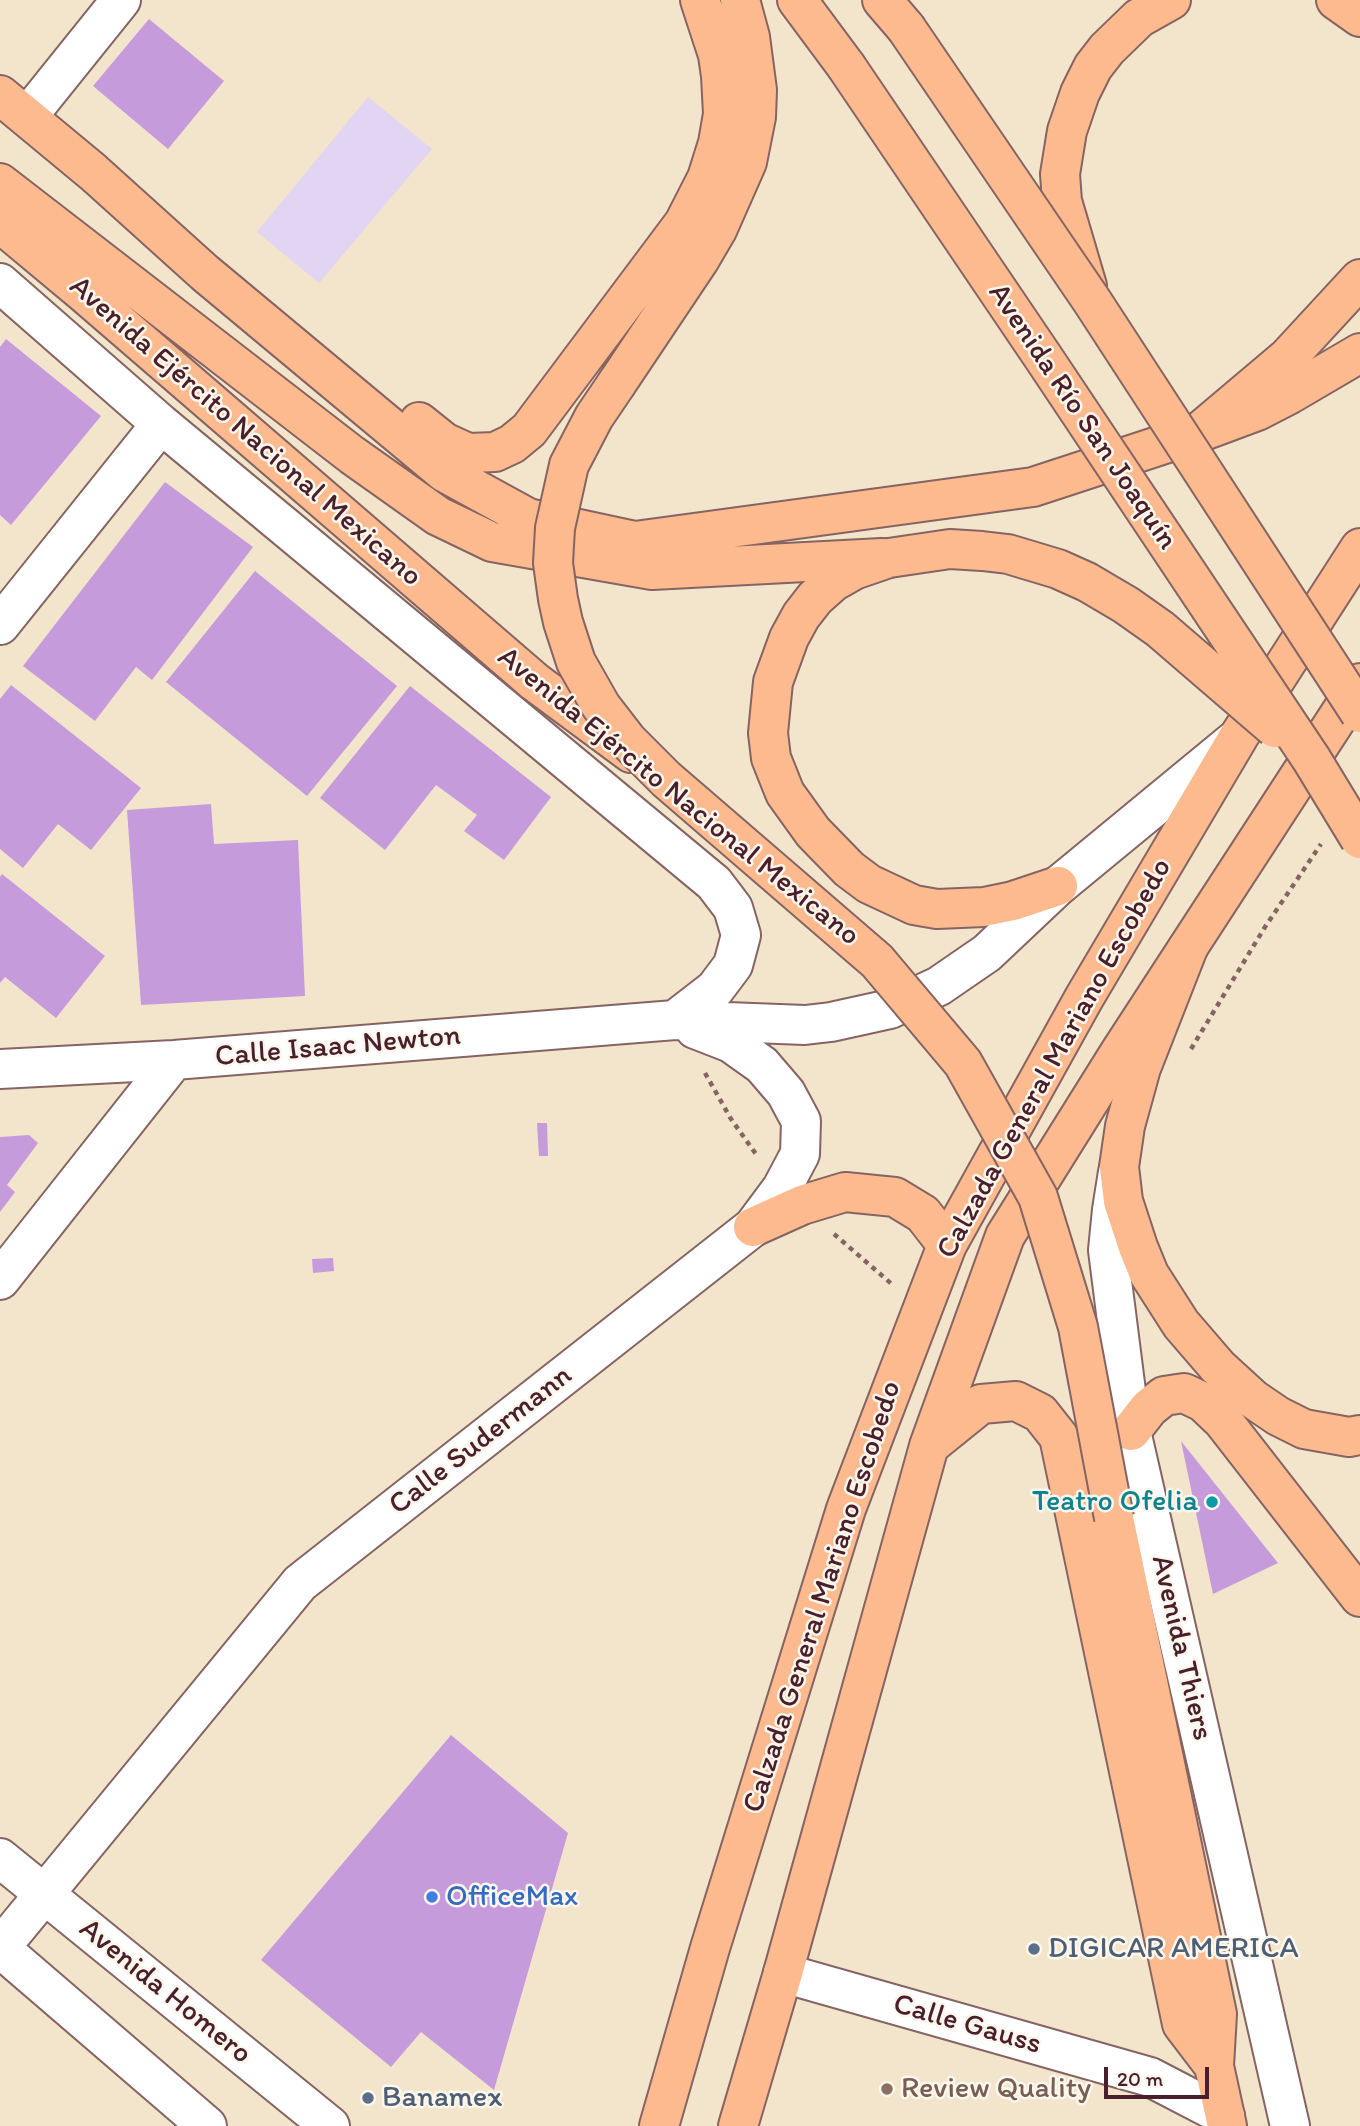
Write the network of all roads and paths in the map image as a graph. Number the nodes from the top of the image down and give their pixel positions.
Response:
1 (121, 0) edge
2 (700, 0) edge
3 (740, 0) edge
4 (797, 0) edge
5 (1171, 0) edge
6 (1336, 0) edge
7 (894, 14) edge
8 (1360, 17) edge
9 (13, 106) edge
10 (93, 172) junction
11 (0, 183) edge
12 (0, 223) edge
13 (1360, 279) edge
14 (0, 283) edge
15 (1092, 301) junction
16 (1360, 353) edge
17 (161, 424) junction
18 (1198, 433) junction
19 (1360, 548) edge
20 (889, 558) junction
21 (0, 625) edge
22 (1360, 683) edge
23 (1360, 713) edge
24 (1239, 736) junction
25 (1312, 761) junction
26 (666, 779) junction
27 (1342, 840) edge
28 (1058, 886) junction
29 (1188, 948) junction
30 (675, 1020) junction
31 (1189, 1052) dead end
32 (174, 1060) junction
33 (0, 1069) edge
34 (1119, 1167) junction
35 (792, 1197) junction
36 (754, 1227) joint
37 (947, 1245) junction
38 (0, 1280) edge
39 (922, 1310) junction
40 (1131, 1432) junction
41 (1360, 1435) edge
42 (929, 1446) junction
43 (1360, 1597) edge
44 (0, 1857) edge
45 (45, 1894) junction
46 (0, 1948) edge
47 (783, 1973) junction
48 (1213, 2066) junction
49 (1217, 2123) edge
50 (207, 2126) edge
51 (330, 2126) edge
52 (659, 2126) edge
53 (738, 2126) edge
54 (1290, 2126) edge

1 - 9 street
2 - 10 main road
3 - 26 main road, bridge
4 - 25 main road, Avenida Río San Joaquín, bridge
5 - 15 main road
6 - 8 main road
7 - 15 main road, bridge
9 - 10 main road
10 - 18 main road
11 - 20 main road
12 - 26 main road, Avenida Ejército Nacional Mexicano, bridge
13 - 18 main road
14 - 17 street, Avenida Ejército Nacional Mexicano
15 - 23 main road, bridge
16 - 18 main road
17 - 21 street
17 - 30 street, Avenida Ejército Nacional Mexicano
19 - 24 main road, Calzada General Mariano Escobedo
20 - 25 main road, bridge
20 - 28 main road
22 - 29 main road, Calzada General Mariano Escobedo
24 - 28 street, Calle Isaac Newton
24 - 37 main road, Calzada General Mariano Escobedo
25 - 27 main road, Avenida Río San Joaquín, bridge
26 - 48 main road, Avenida Ejército Nacional Mexicano, bridge
27 - 31 path
28 - 30 street, Calle Isaac Newton
29 - 34 main road
29 - 42 main road, Calzada General Mariano Escobedo
30 - 32 street, Calle Isaac Newton
30 - 35 path
30 - 35 street
32 - 33 street, Calle Isaac Newton
32 - 38 street
34 - 40 street, Avenida Thiers
34 - 41 main road
35 - 36 main road
35 - 37 main road
35 - 39 path
36 - 45 street, Calle Sudermann
37 - 39 main road, Calzada General Mariano Escobedo
39 - 52 main road, Calzada General Mariano Escobedo
40 - 43 main road
40 - 54 street, Avenida Thiers
42 - 47 main road, Calzada General Mariano Escobedo
42 - 48 main road
44 - 45 street, Avenida Homero
45 - 46 street, Calle Sudermann
45 - 51 street, Avenida Homero
46 - 50 street
47 - 49 street, Calle Gauss
47 - 53 main road, Calzada General Mariano Escobedo
48 - 49 main road

